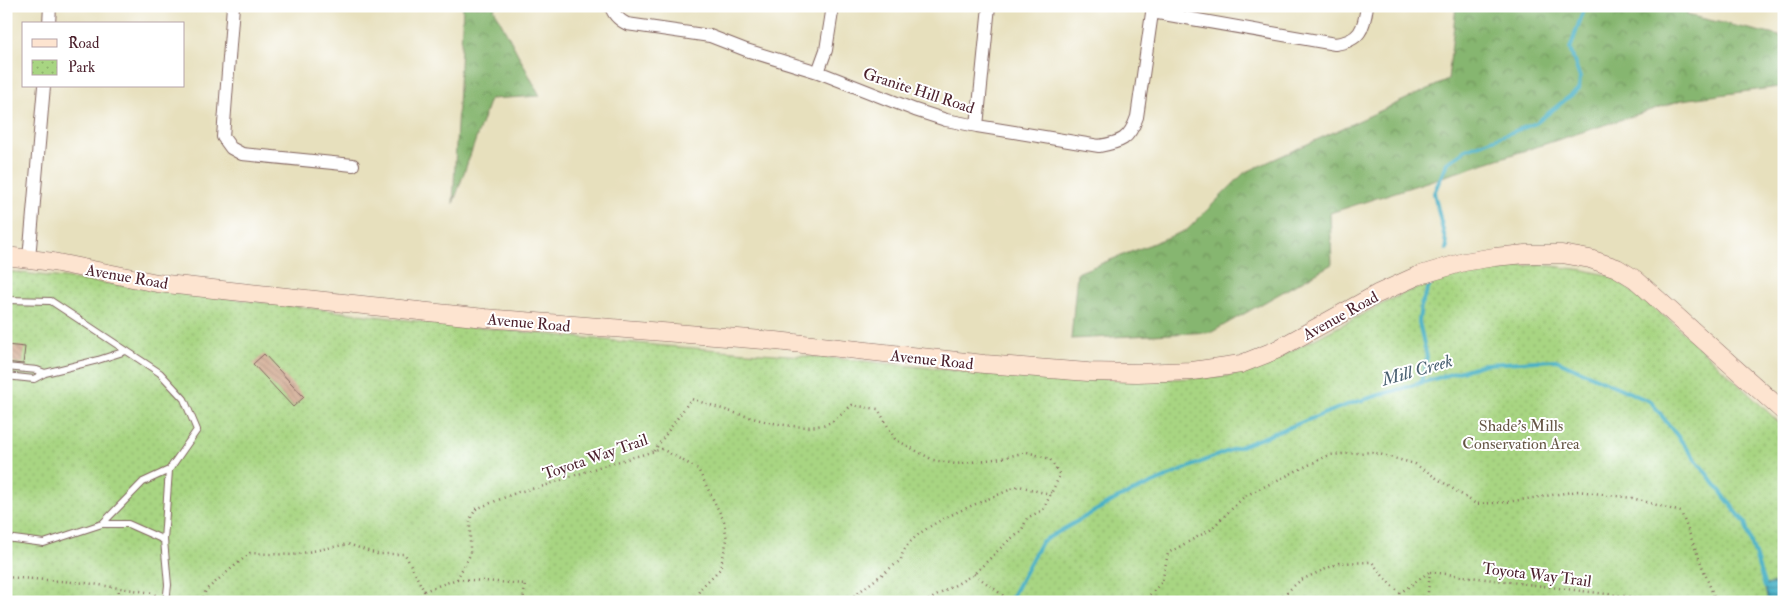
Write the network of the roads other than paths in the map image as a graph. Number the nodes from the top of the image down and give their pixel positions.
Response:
1 (50, 6) edge
2 (233, 6) edge
3 (611, 6) edge
4 (833, 6) edge
5 (989, 6) edge
6 (1367, 6) edge
7 (1153, 9) edge
8 (49, 22) edge
9 (818, 72) junction
10 (44, 88) edge
11 (976, 126) junction
12 (353, 165) dead end
13 (6, 256) edge
14 (29, 259) junction
15 (6, 300) edge
16 (126, 351) junction
17 (6, 367) edge
18 (45, 373) junction
19 (6, 376) edge
20 (1784, 412) edge
21 (169, 470) junction
22 (102, 524) junction
23 (6, 538) edge
24 (164, 540) junction
25 (166, 602) edge

1 - 8 street
2 - 12 street
3 - 9 street, Granite Hill Road
4 - 9 street
5 - 11 street
6 - 7 street
7 - 11 street, Granite Hill Road
9 - 11 street, Granite Hill Road
10 - 14 street
13 - 14 street, Avenue Road
14 - 20 street, Avenue Road
15 - 16 lane
16 - 18 lane
16 - 21 lane
17 - 18 lane
18 - 19 lane
21 - 22 lane
21 - 24 lane
22 - 23 lane
22 - 24 lane
24 - 25 lane

